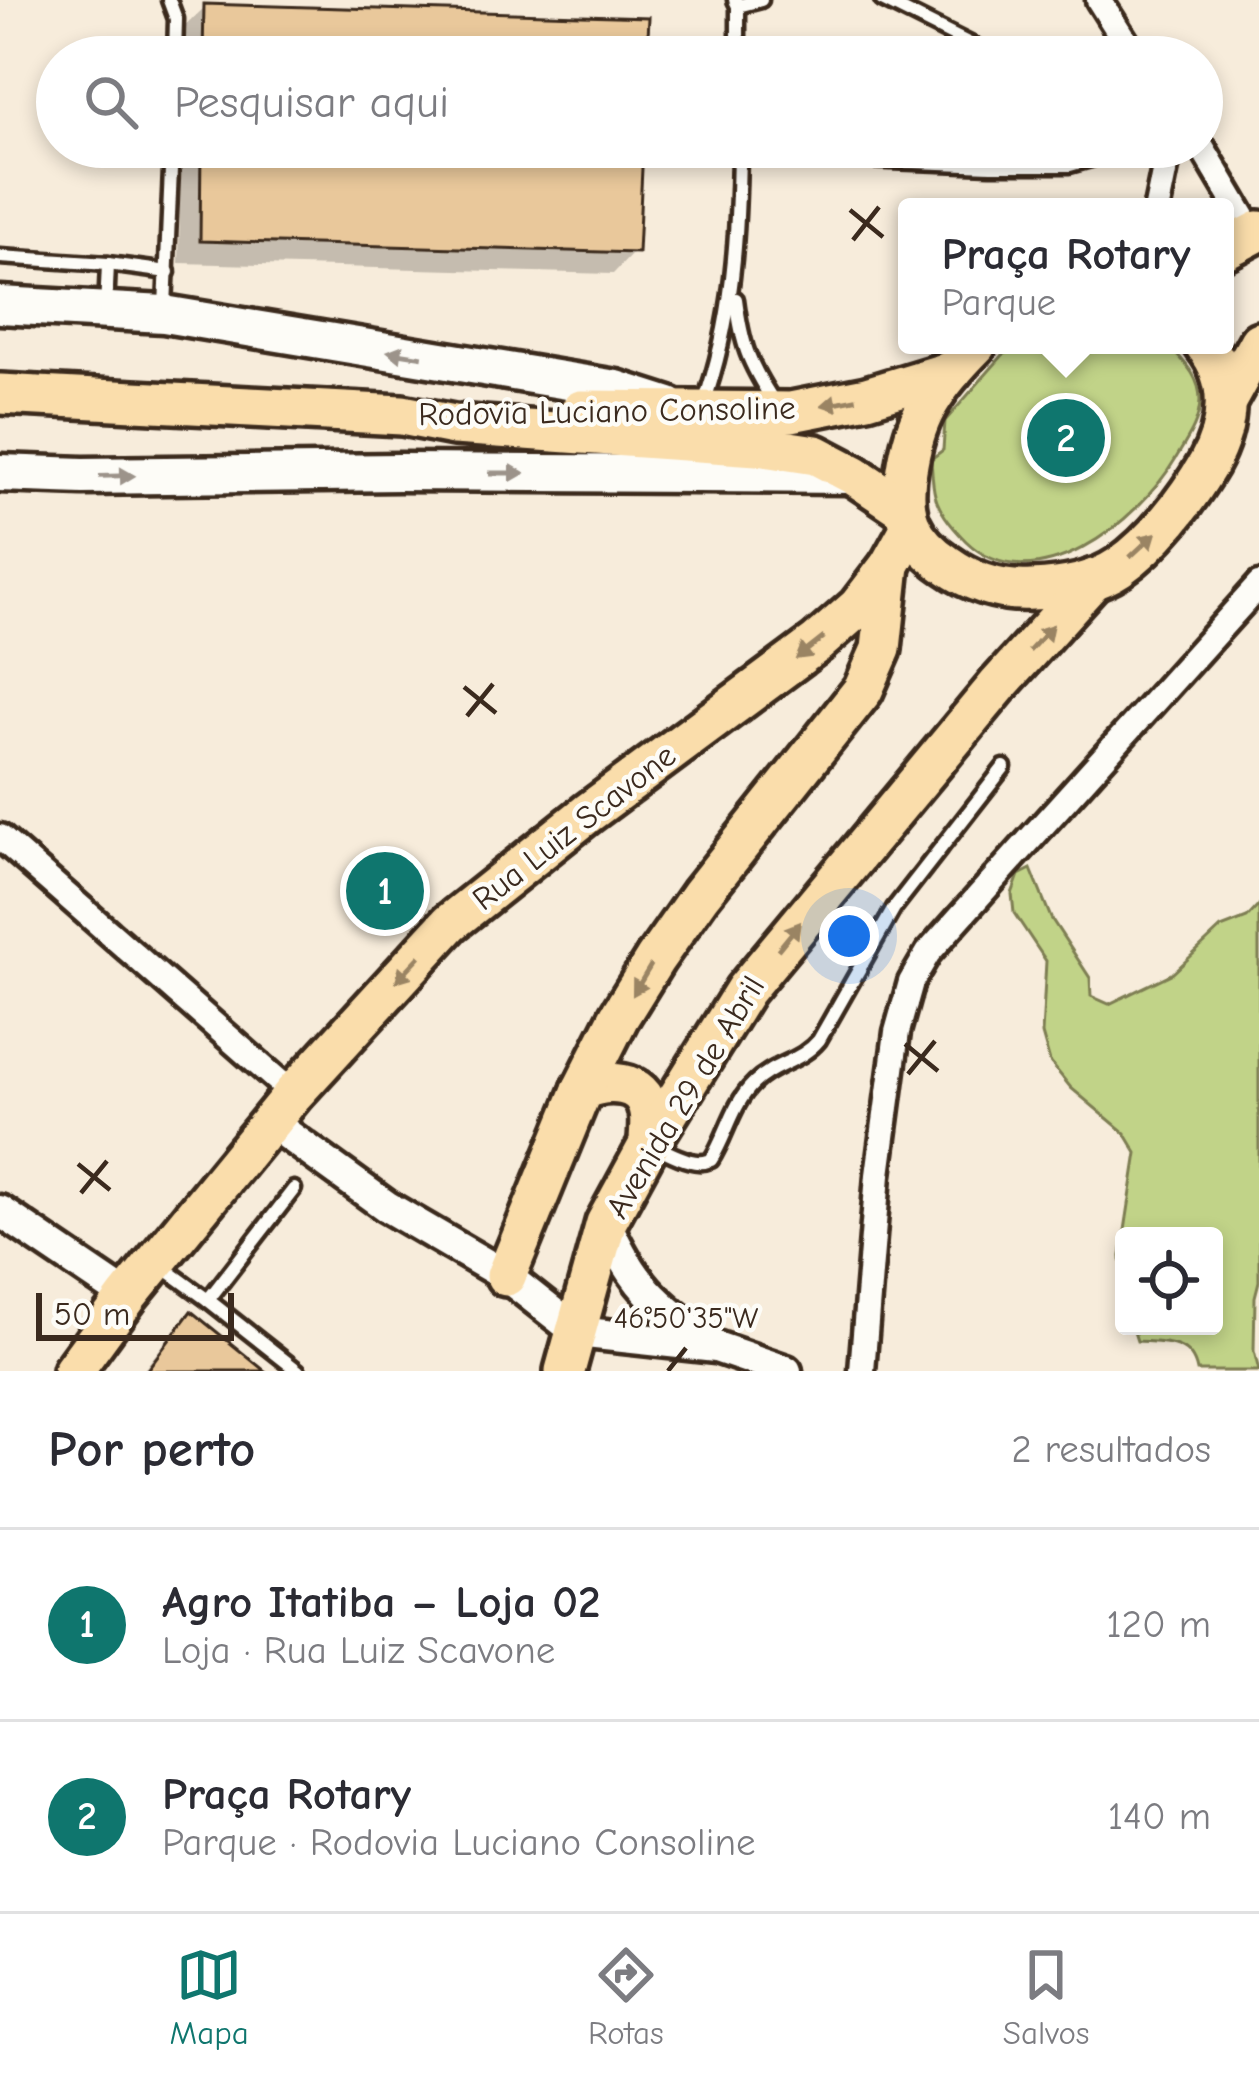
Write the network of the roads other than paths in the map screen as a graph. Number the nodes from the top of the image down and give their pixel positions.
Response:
1 (169, 0) edge
2 (761, 0) edge
3 (882, 0) edge
4 (1099, 0) edge
5 (736, 3) edge
6 (176, 36) edge
7 (737, 36) edge
8 (954, 36) edge
9 (1122, 36) edge
10 (171, 168) edge
11 (738, 168) edge
12 (1165, 168) edge
13 (1212, 168) edge
14 (1159, 198) edge
15 (1227, 198) edge
16 (0, 256) edge
17 (108, 264) junction
18 (168, 272) junction
19 (733, 280) junction
20 (0, 305) edge
21 (106, 311) junction
22 (164, 314) junction
23 (1259, 342) edge
24 (1212, 354) edge
25 (964, 358) edge
26 (0, 394) edge
27 (1228, 398) junction
28 (693, 411) junction
29 (780, 411) junction
30 (402, 415) junction
31 (0, 473) edge
32 (854, 476) junction
33 (908, 519) junction
34 (890, 565) junction
35 (1094, 579) junction
36 (1259, 586) edge
37 (1004, 767) dead end
38 (0, 837) edge
39 (581, 1090) junction
40 (281, 1108) junction
41 (649, 1144) junction
42 (294, 1189) dead end
43 (0, 1211) edge
44 (606, 1223) junction
45 (157, 1263) junction
46 (506, 1276) junction
47 (127, 1297) junction
48 (208, 1300) junction
49 (578, 1332) junction
50 (716, 1347) junction
51 (73, 1371) edge
52 (298, 1371) edge
53 (565, 1371) edge
54 (786, 1371) edge
55 (862, 1371) edge

1 - 6 lane
2 - 5 lane
3 - 8 lane
4 - 9 street
5 - 7 lane
10 - 18 lane
11 - 19 lane
12 - 14 street
13 - 15 street
16 - 17 lane
17 - 18 lane
17 - 21 lane
18 - 22 lane
19 - 28 lane
19 - 29 lane
20 - 21 main road
21 - 22 main road
28 -> 22 main road
23 - 27 main road
24 - 27 main road
25 -> 29 main road, Rodovia Luciano Consoline
25 - 33 main road
26 - 30 main road, Rodovia Luciano Consoline
35 -> 27 main road
28 - 29 main road, Rodovia Luciano Consoline
28 - 30 main road, Rodovia Luciano Consoline
30 - 32 main road, Rodovia Luciano Consoline
31 -> 32 main road
32 - 33 main road, Rodovia Luciano Consoline
33 - 34 main road, Rua Luiz Scavone
33 - 35 main road, Rodovia Luciano Consoline
34 -> 39 main road
34 -> 40 main road, Rua Luiz Scavone
41 -> 35 main road, Avenida 29 de Abril
36 - 55 street
37 - 41 lane
38 - 40 street
39 - 41 main road
39 - 46 main road
40 - 45 main road, Rua Luiz Scavone
40 - 46 street
41 - 44 main road, Avenida 29 de Abril
42 - 48 lane
43 - 47 street
44 - 49 main road, Avenida 29 de Abril
44 - 50 street
45 - 47 main road, Rua Luiz Scavone
45 - 48 lane
46 - 49 street
47 - 51 main road, Rua Luiz Scavone
48 - 52 lane
49 - 50 street
49 - 53 main road, Avenida 29 de Abril
50 - 54 street

